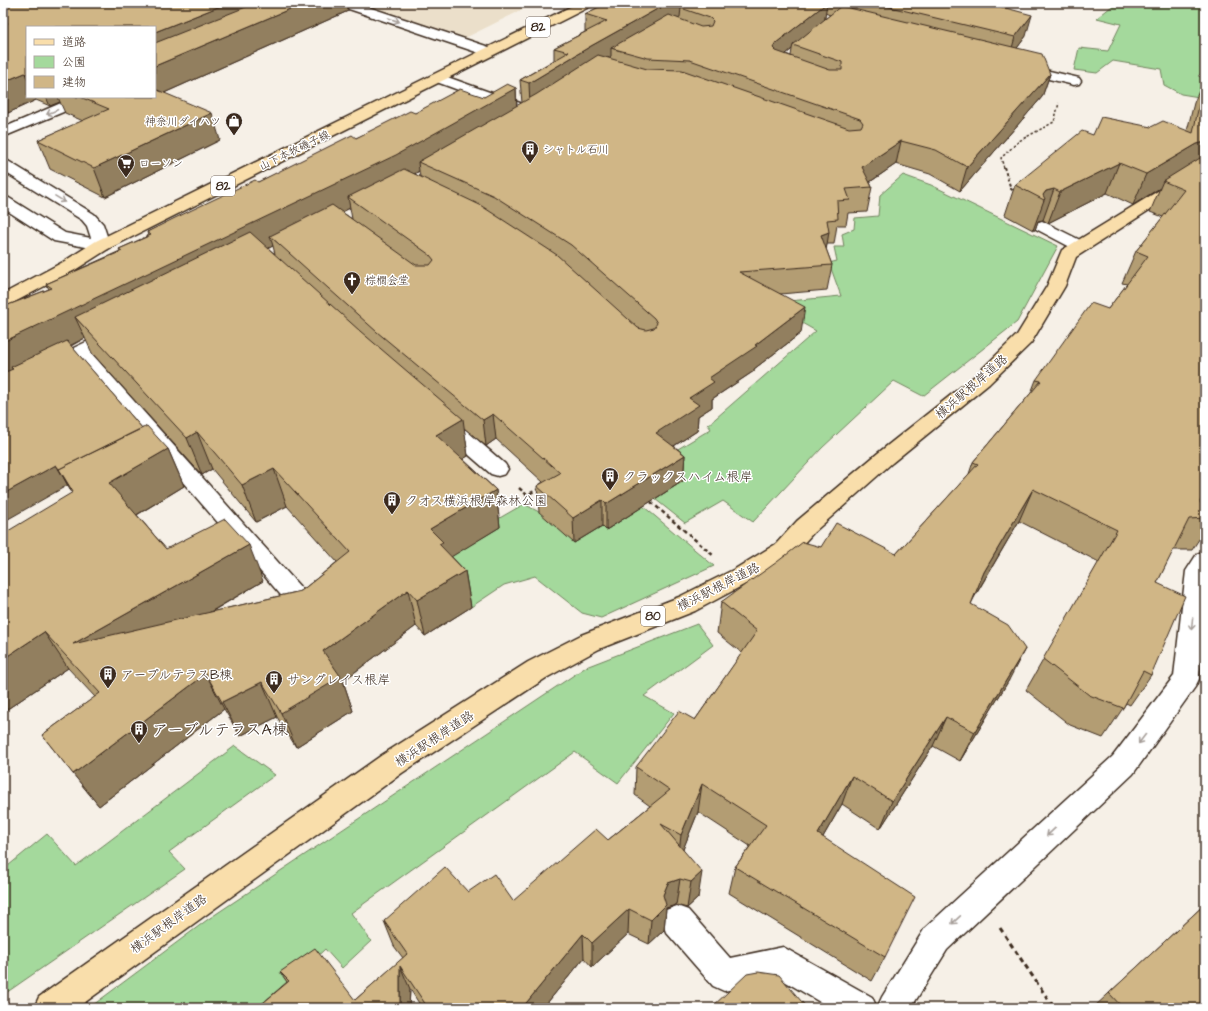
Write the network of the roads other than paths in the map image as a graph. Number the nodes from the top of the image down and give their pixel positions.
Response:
1 (344, 3) edge
2 (586, 3) edge
3 (490, 52) junction
4 (1006, 65) edge
5 (440, 78) junction
6 (1074, 82) road end
7 (85, 98) edge
8 (524, 115) edge
9 (3, 133) edge
10 (3, 164) edge
11 (1205, 176) edge
12 (35, 183) junction
13 (3, 197) edge
14 (3, 201) edge
15 (1042, 226) edge
16 (102, 245) junction
17 (1080, 246) junction
18 (3, 301) edge
19 (126, 328) edge
20 (80, 351) junction
21 (3, 390) edge
22 (434, 414) edge
23 (168, 450) junction
24 (148, 460) edge
25 (498, 469) dead end
26 (1205, 560) edge
27 (269, 600) edge
28 (677, 922) dead end
29 (50, 1008) edge
30 (861, 1008) edge
31 (893, 1008) edge

1 -> 3 street
2 - 3 main road, 山下本牧磯子線 / 82
3 - 5 main road, 山下本牧磯子線 / 82
4 - 6 street
5 - 8 street
5 - 16 main road, 山下本牧磯子線 / 82
7 -> 9 street
10 - 12 street
11 - 17 main road, 横浜駅根岸道路 / 80
12 - 13 street
12 -> 16 street
14 - 16 street
15 - 17 lane
16 - 18 main road, 山下本牧磯子線 / 82
17 - 29 main road, 横浜駅根岸道路 / 80
19 - 20 lane
20 - 21 lane
20 - 23 lane
22 - 25 lane
23 - 24 lane
23 - 27 lane
26 -> 31 street
28 - 30 street

